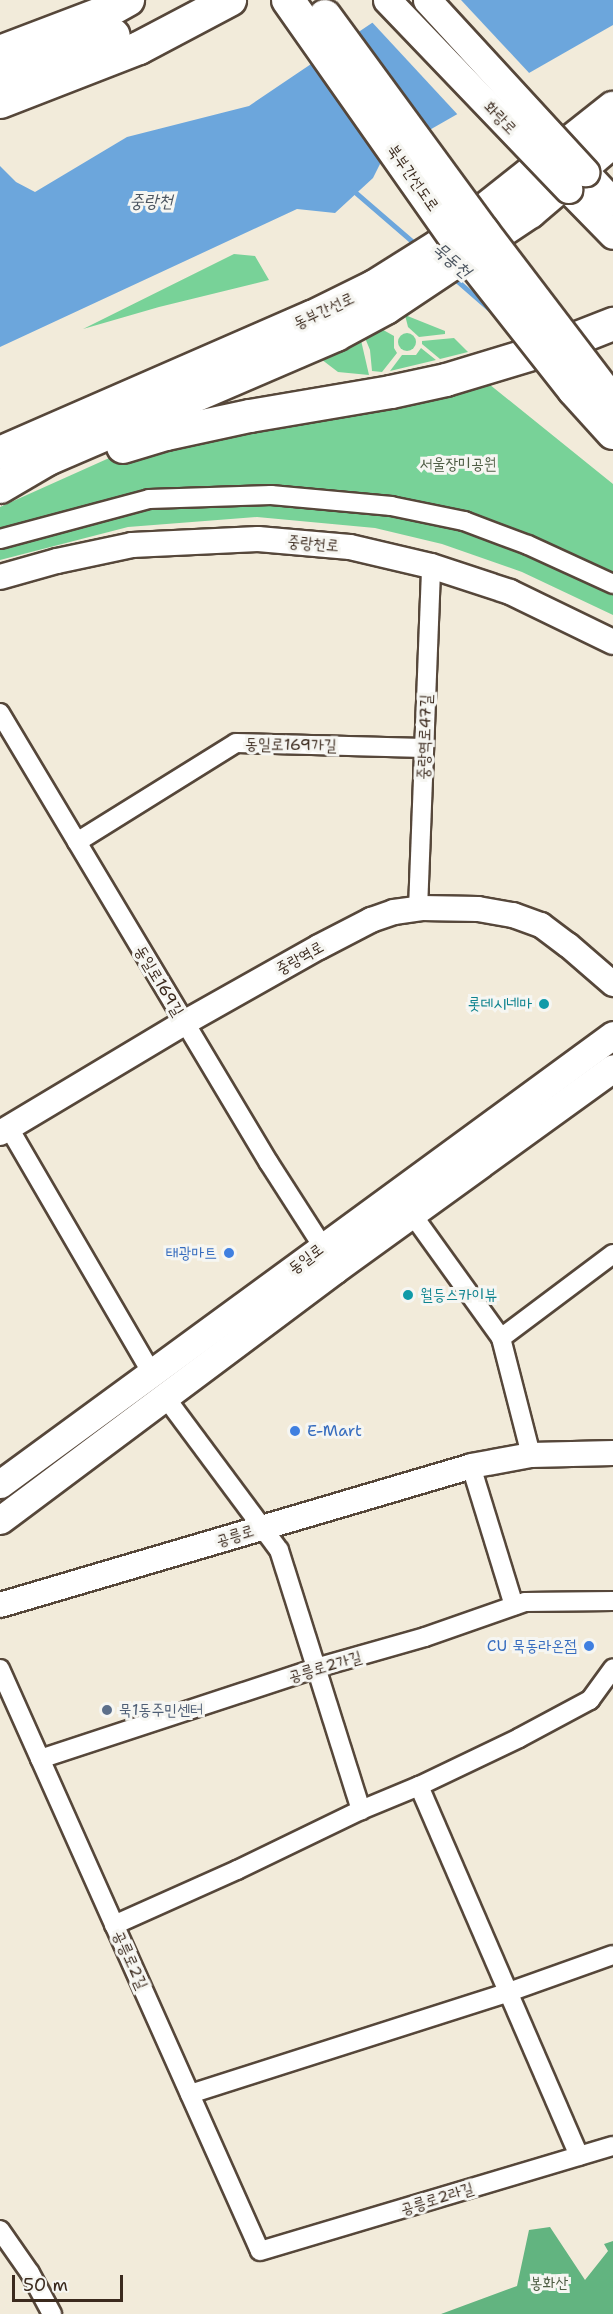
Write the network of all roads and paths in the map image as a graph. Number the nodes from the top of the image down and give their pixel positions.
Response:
1 (128, 0) edge
2 (139, 0) edge
3 (188, 0) edge
4 (230, 0) edge
5 (288, 0) edge
6 (313, 0) edge
7 (387, 0) edge
8 (427, 0) edge
9 (0, 52) edge
10 (53, 71) junction
11 (0, 77) edge
12 (0, 102) edge
13 (613, 108) edge
14 (613, 141) edge
15 (577, 181) junction
16 (613, 202) edge
17 (613, 235) edge
18 (447, 254) junction
19 (608, 328) edge
20 (168, 395) junction
21 (613, 402) edge
22 (613, 433) edge
23 (0, 453) edge
24 (0, 487) edge
25 (0, 496) edge
26 (0, 539) edge
27 (431, 566) junction
28 (0, 577) edge
29 (613, 584) edge
30 (613, 642) edge
31 (0, 713) edge
32 (8, 743) edge
33 (424, 748) junction
34 (77, 842) junction
35 (418, 909) junction
36 (613, 984) edge
37 (184, 1023) junction
38 (613, 1035) edge
39 (572, 1065) junction
40 (613, 1068) edge
41 (587, 1087) junction
42 (4, 1130) edge
43 (419, 1175) junction
44 (435, 1197) junction
45 (412, 1214) junction
46 (340, 1245) junction
47 (613, 1254) edge
48 (501, 1338) junction
49 (152, 1374) junction
50 (166, 1398) junction
51 (613, 1453) edge
52 (531, 1455) junction
53 (471, 1466) junction
54 (0, 1484) edge
55 (5, 1514) edge
56 (264, 1527) junction
57 (613, 1601) edge
58 (0, 1605) edge
59 (514, 1606) junction
60 (316, 1668) junction
61 (613, 1668) edge
62 (0, 1669) edge
63 (40, 1759) junction
64 (419, 1786) junction
65 (360, 1810) junction
66 (114, 1925) junction
67 (613, 1955) edge
68 (509, 1992) junction
69 (190, 2094) junction
70 (613, 2146) edge
71 (579, 2156) junction
72 (0, 2229) edge
73 (260, 2251) joint
74 (52, 2314) edge

1 - 9 highway
2 - 10 highway
3 - 10 highway
4 - 10 highway
5 - 22 highway, 북부간선도로, bridge
6 - 21 highway, 북부간선도로, bridge
7 - 15 main road, 화랑로, bridge
8 - 15 main road, 화랑로, bridge
10 - 11 highway
10 - 12 highway
13 - 18 highway, 동부간선로
14 - 18 highway
15 - 16 main road, 화랑로
15 - 17 main road, 화랑로
18 - 20 highway, 동부간선로
19 - 25 highway, bridge
20 - 23 highway, 동부간선로
20 - 24 highway
26 - 29 street
27 - 28 street, 중랑천로
27 - 30 street, 중랑천로
27 - 33 street, 중랑역로47길
31 - 32 street, 동일로169길
32 - 34 street, 동일로169길
33 - 34 street, 동일로169가길
33 - 35 street, 중랑역로47길
34 - 37 street, 동일로169길
35 - 36 street, 중랑역로
35 - 37 street, 중랑역로
37 - 42 street, 중랑역로
37 - 46 street, 동일로169길
38 - 39 main road, 동일로
39 - 41 main road
39 - 43 main road, 동일로
40 - 41 main road, 동일로
41 - 44 main road, 동일로
42 - 49 street
43 - 44 main road
43 - 46 main road, 동일로
44 - 45 main road, 동일로
45 - 46 main road, 동일로
45 - 48 street
46 - 49 main road, 동일로
46 - 50 main road, 동일로
47 - 48 street
48 - 52 street
49 - 54 main road, 동일로
50 - 55 main road, 동일로
50 - 56 street
51 - 52 street, 공릉로
52 - 53 street, 공릉로
53 - 56 street, 공릉로
53 - 59 street
56 - 58 street, 공릉로
56 - 60 street
57 - 59 street, 공릉로2가길
59 - 60 street, 공릉로2가길
60 - 63 street, 공릉로2가길
60 - 65 street
61 - 64 street
62 - 63 street, 공릉로2길
63 - 66 street, 공릉로2길
64 - 65 street
64 - 68 street
65 - 66 street
66 - 69 street, 공릉로2길
67 - 68 street
68 - 69 street
68 - 71 street
69 - 73 street, 공릉로2길
70 - 71 street, 공릉로2라길
71 - 73 street, 공릉로2라길
72 - 74 street

